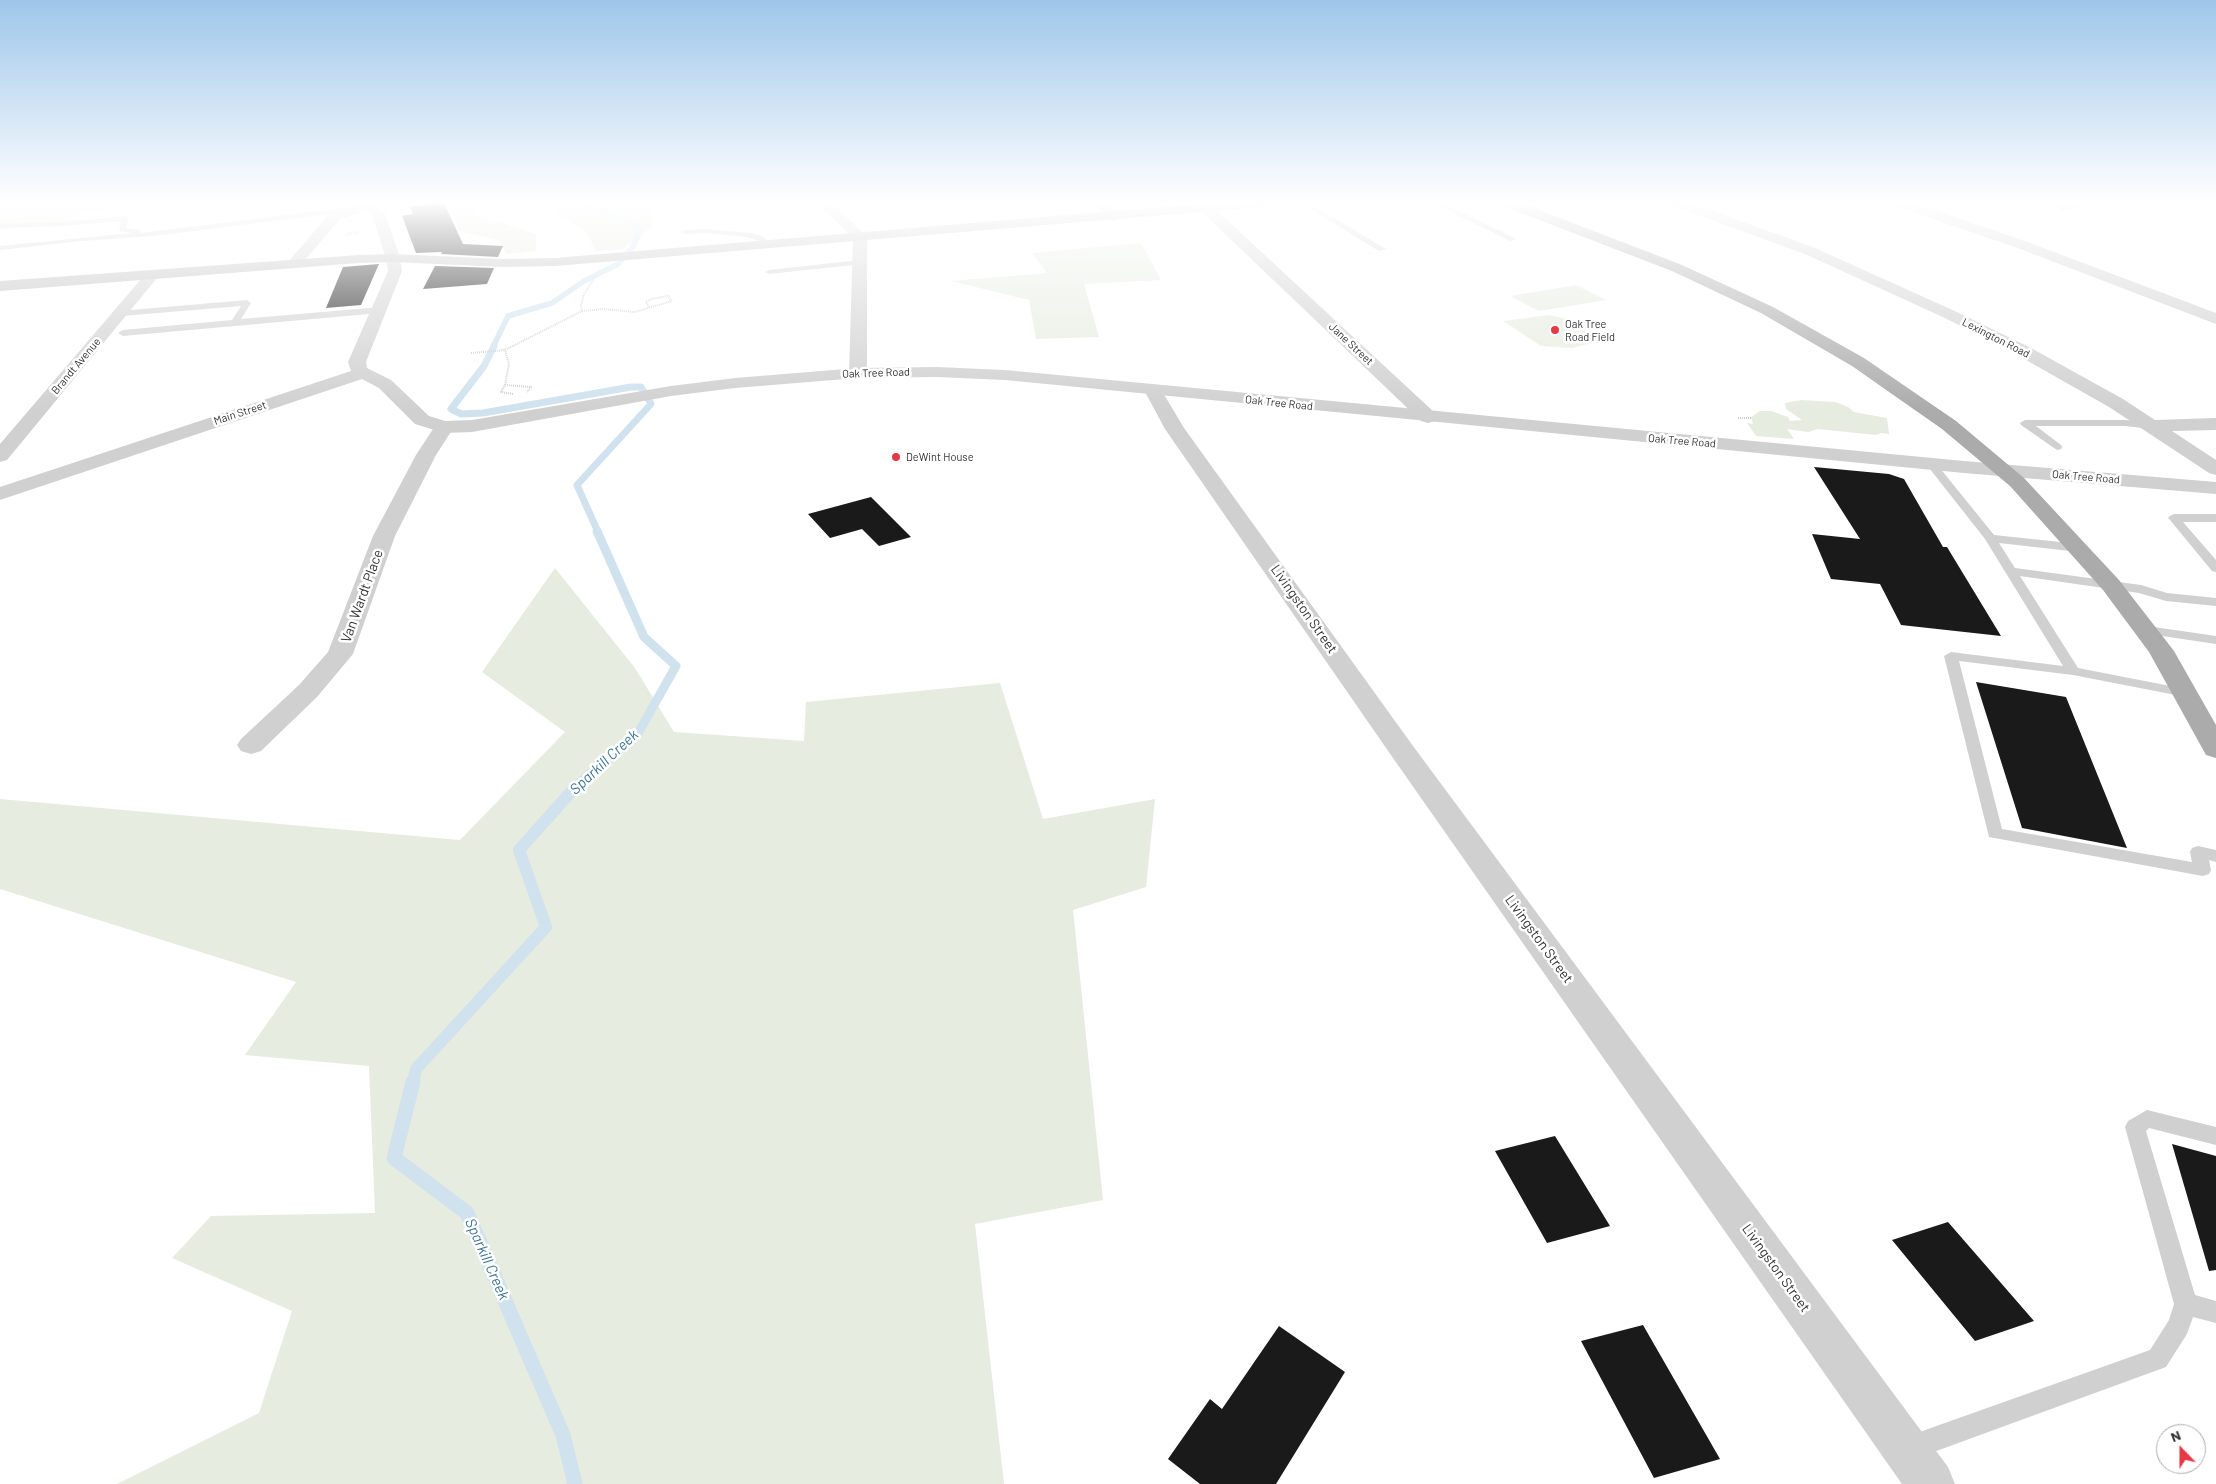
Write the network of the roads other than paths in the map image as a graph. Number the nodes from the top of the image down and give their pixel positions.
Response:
1 (187, 272) edge
2 (395, 272) edge
3 (860, 272) edge
4 (1274, 272) edge
5 (1686, 272) edge
6 (1855, 272) edge
7 (2095, 272) edge
8 (152, 275) junction
9 (0, 286) edge
10 (380, 310) junction
11 (122, 313) junction
12 (2216, 319) edge
13 (235, 322) junction
14 (123, 333) dead end
15 (363, 372) junction
16 (858, 373) junction
17 (1153, 390) junction
18 (1428, 417) junction
19 (2216, 424) edge
20 (2151, 426) junction
21 (444, 427) junction
22 (2057, 447) dead end
23 (0, 456) edge
24 (1931, 464) junction
25 (2216, 469) edge
26 (2003, 470) junction
27 (2216, 488) edge
28 (0, 494) edge
29 (2216, 518) edge
30 (1990, 538) junction
31 (2079, 548) junction
32 (2216, 568) edge
33 (2012, 572) junction
34 (2111, 586) junction
35 (2141, 589) junction
36 (2216, 594) edge
37 (2216, 602) edge
38 (2147, 630) junction
39 (2216, 640) edge
40 (2072, 671) junction
41 (2186, 693) junction
42 (252, 745) dead end
43 (2216, 749) edge
44 (2216, 856) edge
45 (2216, 1136) edge
46 (2186, 1304) junction
47 (2216, 1312) edge
48 (1905, 1449) junction
49 (1931, 1484) edge

1 - 8 main road
2 - 10 street
3 - 16 street
4 - 18 street, Jane Street
5 - 26 main road
6 - 20 street, Lexington Road
7 - 12 street
8 - 9 main road
8 - 11 street, Brandt Avenue
10 - 13 lane
10 - 15 street
11 - 13 lane
11 - 23 street, Brandt Avenue
13 - 14 lane
15 - 21 street, Oak Tree Road
15 - 28 street, Main Street
16 - 17 street, Oak Tree Road
16 - 21 street, Oak Tree Road
17 - 18 street, Oak Tree Road
17 - 48 street, Livingston Street
18 - 24 street, Oak Tree Road
19 - 20 street
20 - 22 lane
20 - 25 street, Lexington Road
21 - 42 street, Van Wardt Place
24 - 26 street, Oak Tree Road
24 - 30 lane
26 - 27 street, Oak Tree Road
26 - 31 main road
29 - 32 lane
30 - 31 lane
30 - 33 lane
31 - 34 main road
33 - 34 lane
33 - 40 lane
34 - 35 lane
34 - 38 main road
35 - 36 lane
35 - 37 lane
38 - 39 lane
38 - 41 main road
40 - 41 lane
40 - 44 lane
41 - 43 main road
45 - 46 lane
46 - 47 lane
46 - 48 lane
48 - 49 street, Livingston Street

